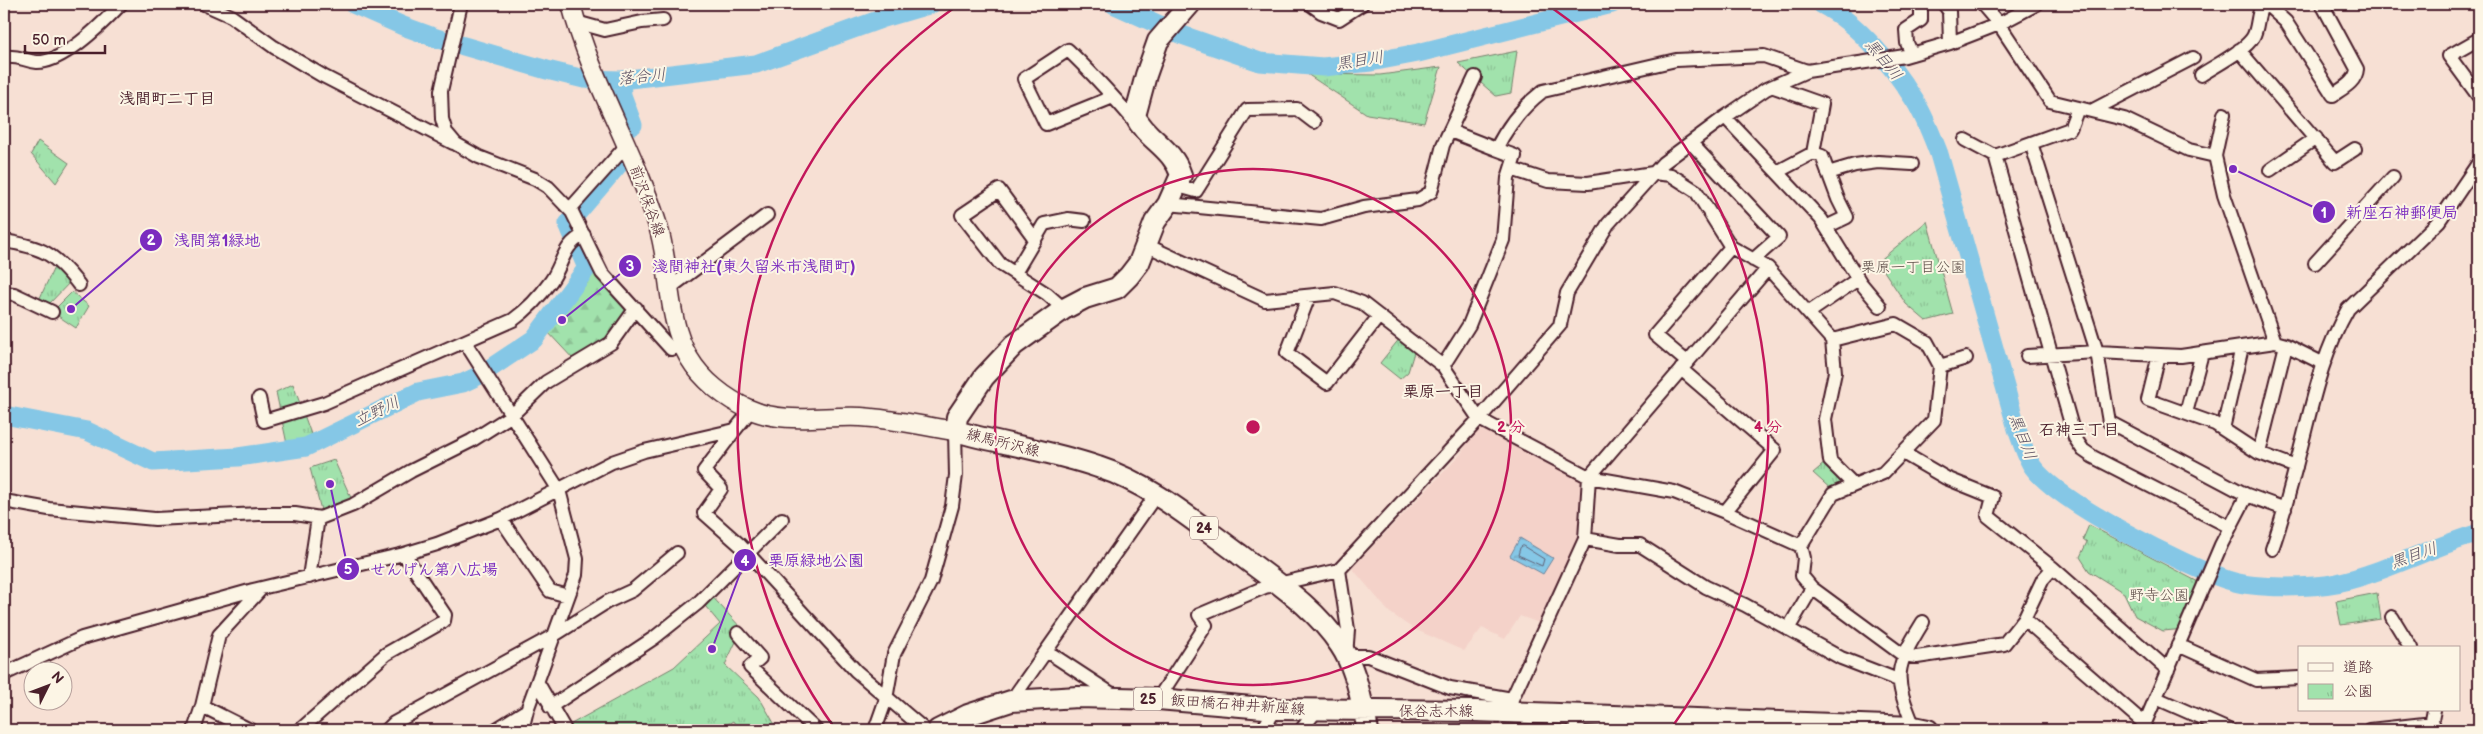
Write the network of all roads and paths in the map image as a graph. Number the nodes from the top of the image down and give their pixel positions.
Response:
1 (121, 4) edge
2 (204, 4) edge
3 (461, 4) edge
4 (571, 4) edge
5 (1310, 4) edge
6 (1362, 4) edge
7 (1920, 4) edge
8 (1944, 4) edge
9 (1982, 4) edge
10 (2037, 4) edge
11 (2265, 4) edge
12 (2322, 4) edge
13 (1185, 9) edge
14 (662, 20) dead end
15 (576, 22) junction
16 (1999, 24) junction
17 (2479, 40) edge
18 (1950, 43) junction
19 (2239, 50) junction
20 (1908, 55) junction
21 (4, 57) edge
22 (2193, 58) dead end
23 (1807, 71) junction
24 (2201, 75) dead end
25 (1475, 77) dead end
26 (1774, 87) junction
27 (1113, 97) junction
28 (2479, 97) edge
29 (2078, 108) junction
30 (2092, 110) junction
31 (2224, 114) dead end
32 (1135, 116) junction
33 (1725, 117) junction
34 (1314, 122) dead end
35 (1450, 130) junction
36 (2316, 138) junction
37 (1965, 140) dead end
38 (2031, 143) junction
39 (456, 144) junction
40 (1692, 144) junction
41 (626, 146) junction
42 (1496, 149) junction
43 (2355, 149) dead end
44 (1814, 153) junction
45 (1995, 156) junction
46 (2214, 156) junction
47 (2479, 162) edge
48 (1912, 164) dead end
49 (1510, 170) junction
50 (2270, 170) dead end
51 (1777, 172) junction
52 (1653, 173) junction
53 (1828, 173) junction
54 (2394, 177) dead end
55 (1178, 186) junction
56 (1168, 204) junction
57 (571, 211) junction
58 (767, 215) dead end
59 (1084, 221) dead end
60 (1826, 228) junction
61 (578, 236) junction
62 (1034, 239) junction
63 (4, 241) edge
64 (1146, 245) junction
65 (1731, 247) junction
66 (1753, 260) junction
67 (2315, 263) dead end
68 (1768, 268) junction
69 (1015, 273) junction
70 (1858, 279) junction
71 (79, 285) dead end
72 (671, 288) junction
73 (4, 293) edge
74 (1309, 296) junction
75 (1880, 306) dead end
76 (636, 308) junction
77 (1064, 309) junction
78 (52, 312) dead end
79 (1808, 313) junction
80 (1379, 316) junction
81 (1832, 340) junction
82 (465, 342) junction
83 (2280, 343) junction
84 (683, 346) junction
85 (2242, 347) junction
86 (2097, 352) junction
87 (2202, 353) junction
88 (2052, 354) junction
89 (2160, 355) junction
90 (2027, 356) dead end
91 (1966, 358) dead end
92 (2322, 363) junction
93 (1684, 365) junction
94 (1442, 366) junction
95 (1940, 366) junction
96 (259, 398) dead end
97 (751, 410) junction
98 (2186, 413) junction
99 (512, 415) junction
100 (1478, 418) junction
101 (2223, 429) junction
102 (735, 430) junction
103 (955, 432) junction
104 (1903, 453) junction
105 (2258, 453) junction
106 (2296, 467) junction
107 (1589, 477) junction
108 (1854, 485) junction
109 (559, 490) junction
110 (1156, 495) junction
111 (2247, 495) junction
112 (4, 501) edge
113 (2285, 510) junction
114 (1725, 512) junction
115 (318, 518) junction
116 (782, 519) dead end
117 (501, 520) junction
118 (2230, 527) junction
119 (1585, 539) junction
120 (1801, 546) junction
121 (2272, 549) dead end
122 (677, 553) dead end
123 (404, 554) junction
124 (749, 554) junction
125 (2052, 568) junction
126 (1339, 570) junction
127 (309, 577) junction
128 (1280, 585) junction
129 (262, 588) junction
130 (1812, 588) junction
131 (568, 596) junction
132 (2392, 617) dead end
133 (2024, 619) junction
134 (1923, 622) dead end
135 (1788, 629) junction
136 (738, 633) dead end
137 (553, 636) junction
138 (2178, 646) junction
139 (2410, 646) edge
140 (1048, 652) junction
141 (1904, 655) junction
142 (1346, 656) junction
143 (2168, 670) junction
144 (4, 674) edge
145 (2298, 678) edge
146 (1898, 680) junction
147 (538, 683) junction
148 (1117, 698) junction
149 (2156, 698) junction
150 (886, 699) junction
151 (1158, 699) junction
152 (1011, 702) junction
153 (1511, 705) junction
154 (202, 706) junction
155 (550, 707) junction
156 (1276, 709) junction
157 (527, 710) junction
158 (1317, 710) junction
159 (1364, 710) junction
160 (2434, 712) edge
161 (1579, 722) edge
162 (1701, 724) edge
163 (2144, 727) edge
164 (2431, 727) edge
165 (1921, 729) edge
166 (194, 730) edge
167 (250, 730) edge
168 (300, 730) edge
169 (387, 730) edge
170 (495, 730) edge
171 (522, 730) edge
172 (565, 730) edge
173 (816, 730) edge
174 (875, 730) edge
175 (925, 730) edge
176 (938, 730) edge
177 (1262, 730) edge
178 (1301, 730) edge
179 (1368, 730) edge
180 (2229, 730) edge
181 (2370, 730) edge

1 - 21 street
2 - 39 street
3 - 39 street
4 - 15 main road, 前沢保谷線
5 - 6 street
7 - 20 street
8 - 18 street
9 - 16 street
10 - 16 street
11 - 12 street
11 - 19 street
13 - 32 main road
14 - 15 street
15 - 41 main road, 前沢保谷線
16 - 18 street
16 - 29 street
17 - 28 street
18 - 20 street
19 - 24 street
19 - 36 street
20 - 23 street
22 - 30 street
23 - 26 street
23 - 42 street
25 - 35 street
26 - 33 street
26 - 44 street
27 - 27 street
27 - 32 street
29 - 30 street
29 - 38 street
30 - 46 street
31 - 46 street
32 - 55 main road
33 - 40 street
33 - 51 street
34 - 55 street
35 - 42 street
35 - 56 street
36 - 43 street
36 - 50 street
37 - 45 street
38 - 45 street
38 - 86 street
39 - 57 street
40 - 52 street
40 - 66 street
41 - 57 street
41 - 72 main road, 前沢保谷線
42 - 49 street
44 - 51 street
44 - 53 street
45 - 88 street
46 - 83 street
47 - 92 street
48 - 53 street
49 - 52 street
49 - 94 street
51 - 60 street
52 - 65 street
52 - 100 street
53 - 60 street
54 - 67 street
55 - 56 main road, 練馬所沢線
56 - 64 main road, 練馬所沢線
57 - 61 street
58 - 72 street
59 - 62 street
60 - 70 street
61 - 76 street
61 - 82 street
62 - 69 street
62 - 69 street
63 - 71 street
64 - 74 street
64 - 77 main road, 練馬所沢線
65 - 66 street
65 - 93 street
66 - 68 street
68 - 79 street
68 - 93 street
69 - 77 street
70 - 75 street
70 - 79 street
72 - 84 main road, 前沢保谷線
73 - 78 street
74 - 80 street
74 - 80 street
76 - 84 street
76 - 99 street
77 - 103 main road, 練馬所沢線
79 - 81 street
80 - 94 street
81 - 95 street
81 - 108 street
82 - 96 street
82 - 99 street
83 - 85 street
83 - 92 street
83 - 105 street
84 - 97 main road, 前沢保谷線
85 - 87 street
85 - 101 street
86 - 88 street
86 - 89 street
86 - 111 street
87 - 89 street
87 - 98 street
88 - 90 street
88 - 118 street
89 - 98 street
91 - 95 street
92 - 106 street
93 - 107 street
93 - 114 street
94 - 100 street
95 - 104 street
97 - 102 street
97 - 103 main road, 前沢保谷線
98 - 101 street
99 - 109 street
99 - 115 street
100 - 107 street
100 - 126 street
101 - 105 street
102 - 109 street
102 - 124 street
103 - 110 main road, 練馬所沢線 / 24
103 - 150 street
104 - 108 street
104 - 125 street
105 - 106 street
106 - 113 street
107 - 114 street
107 - 119 street
108 - 120 street
109 - 117 street
109 - 131 street
110 - 128 main road, 練馬所沢線 / 24
110 - 140 street
111 - 113 street
111 - 118 street
112 - 115 street
113 - 121 street
114 - 120 street
115 - 127 street
116 - 124 street
117 - 123 street
117 - 131 street
118 - 138 street
119 - 135 street
119 - 153 street
120 - 130 street
122 - 137 street
123 - 127 street
123 - 168 street
124 - 150 street
124 - 155 street
125 - 133 street
125 - 143 street
126 - 128 street
126 - 142 street
127 - 129 street
128 - 142 main road, 練馬所沢線 / 24
128 - 151 street
129 - 144 street
129 - 154 street
130 - 135 street
130 - 141 street
131 - 137 street
132 - 139 street
133 - 141 street
133 - 163 street
134 - 141 street
135 - 146 street
136 - 173 street
137 - 147 street
137 - 169 street
138 - 143 street
138 - 145 street
140 - 148 street
140 - 152 street
141 - 146 street
142 - 153 street
142 - 159 main road, 練馬所沢線 / 24
143 - 149 street
146 - 165 street
147 - 155 street
147 - 157 street
148 - 151 main road, 飯田橋石神井新座線 / 25
148 - 152 main road, 飯田橋石神井新座線 / 25
149 - 163 street
149 - 180 street
150 - 174 street
150 - 175 street
151 - 156 main road, 飯田橋石神井新座線 / 25
152 - 176 main road, 飯田橋石神井新座線 / 25
153 - 159 main road, 保谷志木線
153 - 161 main road, 保谷志木線
154 - 166 street
154 - 167 street
155 - 172 street
156 - 158 main road, 飯田橋石神井新座線 / 25
156 - 177 street
157 - 170 street
157 - 171 street
158 - 159 main road, 飯田橋石神井新座線 / 25
158 - 178 street
159 - 179 main road, 練馬所沢線 / 24
160 - 164 street
161 - 162 main road, 保谷志木線
162 - 165 main road, 保谷志木線
164 - 181 street

